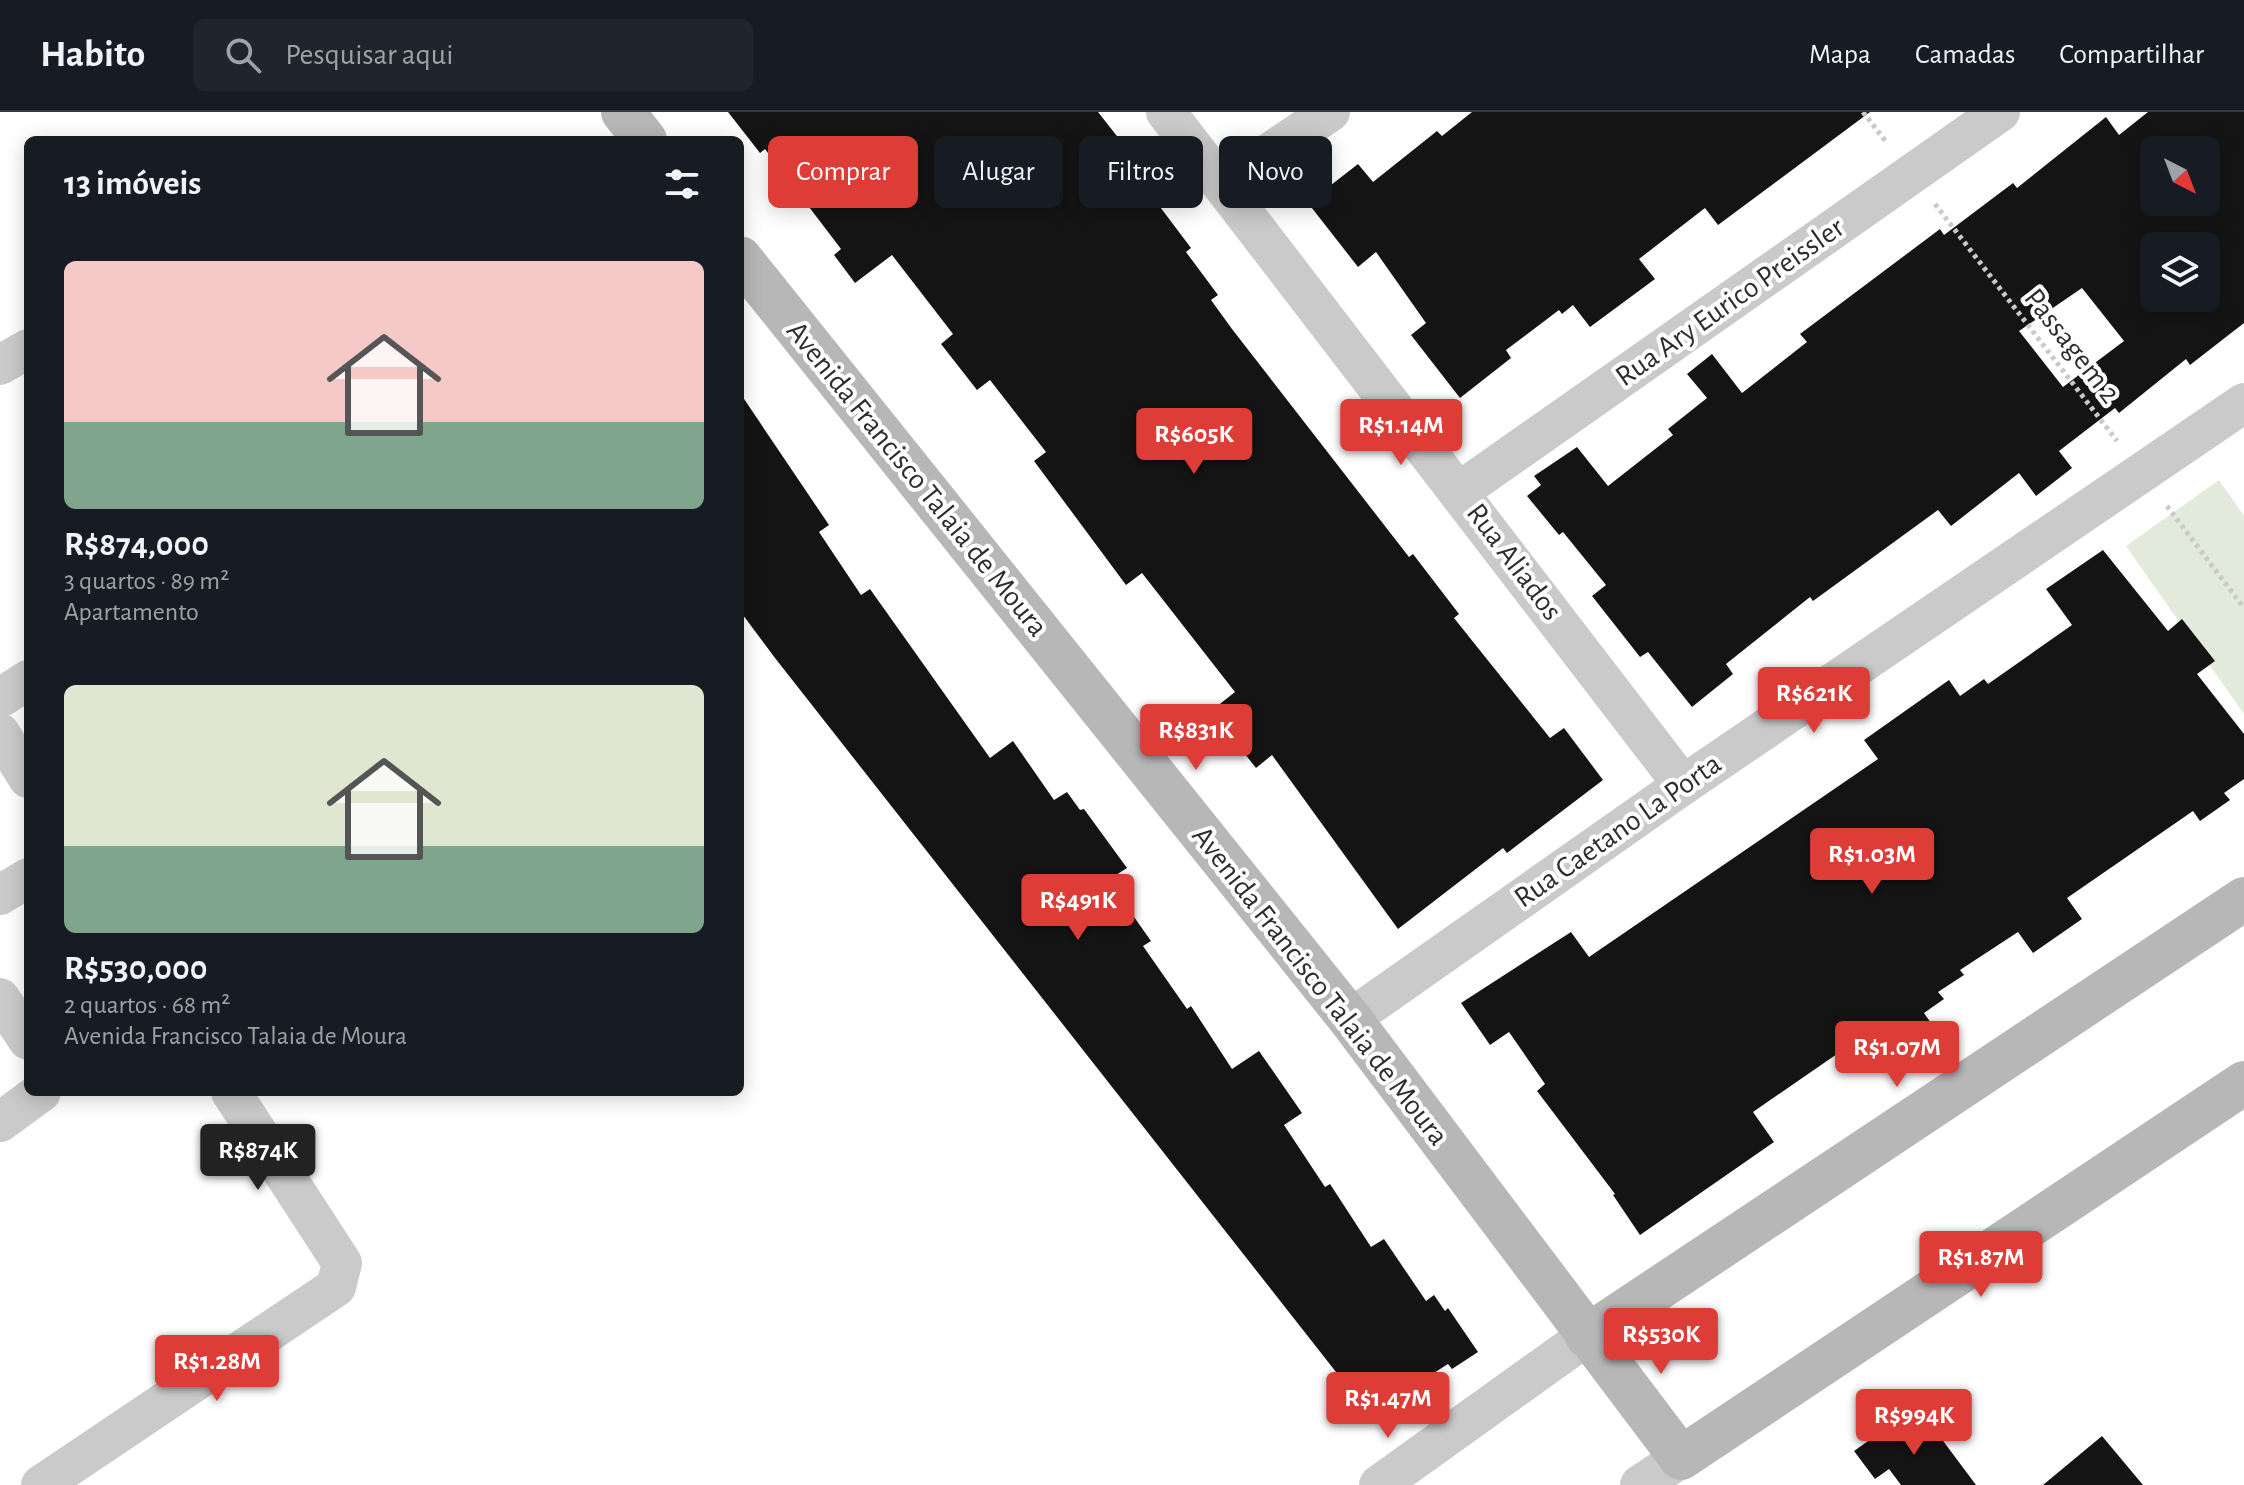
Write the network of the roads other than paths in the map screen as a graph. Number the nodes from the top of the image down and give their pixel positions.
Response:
1 (1166, 112) edge
2 (1330, 112) edge
3 (2000, 112) edge
4 (1294, 136) edge
5 (1219, 179) edge
6 (1242, 208) edge
7 (744, 263) edge
8 (24, 351) edge
9 (0, 365) edge
10 (2244, 403) edge
11 (1460, 491) junction
12 (24, 683) edge
13 (0, 698) edge
14 (0, 733) edge
15 (24, 772) edge
16 (1683, 785) junction
17 (24, 880) edge
18 (0, 895) edge
19 (2244, 899) edge
20 (0, 998) edge
21 (1350, 1019) junction
22 (24, 1034) edge
23 (2244, 1083) edge
24 (36, 1096) edge
25 (234, 1096) edge
26 (0, 1122) edge
27 (1587, 1336) junction
28 (1681, 1458) junction
29 (41, 1485) edge
30 (1379, 1485) edge
31 (1640, 1485) edge

1 - 5 street, Rua Aliados
2 - 4 street
3 - 11 street, Rua Ary Eurico Preissler
6 - 11 street, Rua Aliados
7 - 21 street, Avenida Francisco Talaia de Moura
8 - 9 street
10 - 16 street, Rua Caetano La Porta
11 - 16 street, Rua Aliados
12 - 13 street
14 - 15 street
16 - 21 street, Rua Caetano La Porta
17 - 18 street
19 - 27 street
20 - 22 street
21 - 27 street, Avenida Francisco Talaia de Moura
23 - 28 street
24 - 26 street
25 - 29 street
27 - 28 street, Avenida Francisco Talaia de Moura
27 - 30 street
28 - 31 street

